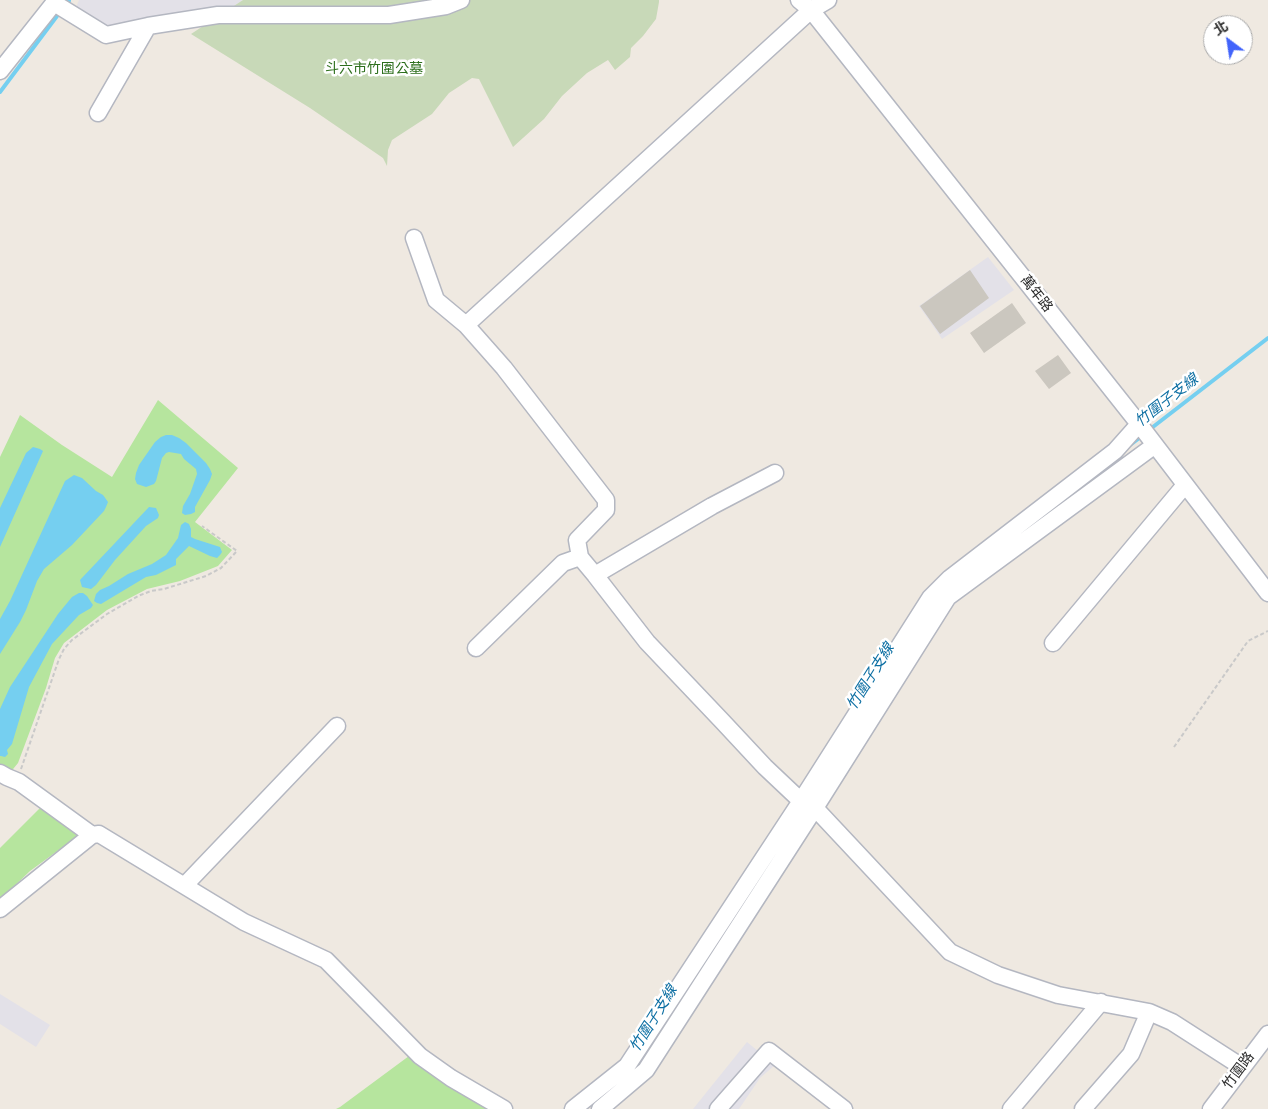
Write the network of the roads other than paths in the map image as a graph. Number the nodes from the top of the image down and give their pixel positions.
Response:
1 (461, 0) edge
2 (828, 0) edge
3 (54, 1) edge
4 (805, 5) edge
5 (148, 26) junction
6 (0, 71) edge
7 (98, 113) dead end
8 (414, 238) dead end
9 (466, 325) junction
10 (1139, 424) junction
11 (1155, 445) junction
12 (775, 473) dead end
13 (1185, 485) junction
14 (580, 557) junction
15 (595, 575) junction
16 (1268, 593) edge
17 (1053, 643) dead end
18 (476, 648) dead end
19 (338, 726) dead end
20 (0, 773) edge
21 (808, 805) junction
22 (92, 835) junction
23 (185, 885) junction
24 (0, 909) edge
25 (1101, 1002) junction
26 (1149, 1012) junction
27 (1268, 1034) edge
28 (1242, 1067) junction
29 (504, 1109) edge
30 (573, 1109) edge
31 (600, 1109) edge
32 (718, 1109) edge
33 (844, 1109) edge
34 (1011, 1109) edge
35 (1083, 1109) edge
36 (1211, 1109) edge

1 - 5 street
2 - 4 street
3 - 5 street
3 - 6 street
4 - 9 street
4 - 10 street, 萬年路
5 - 7 street
8 - 9 street
9 - 14 street
10 - 11 street, 萬年路
10 - 21 street
11 - 13 street, 萬年路
11 - 21 street
12 - 15 street
13 - 16 street, 萬年路
13 - 17 street
14 - 15 street
14 - 18 street
15 - 21 street
19 - 23 street
20 - 22 street
21 - 25 street
21 - 30 street
21 - 31 street
22 - 23 street
22 - 24 street
23 - 29 street
25 - 26 street
25 - 34 street
26 - 28 street
26 - 35 street
27 - 28 street, 竹圍路
28 - 36 street, 竹圍路
32 - 33 street

